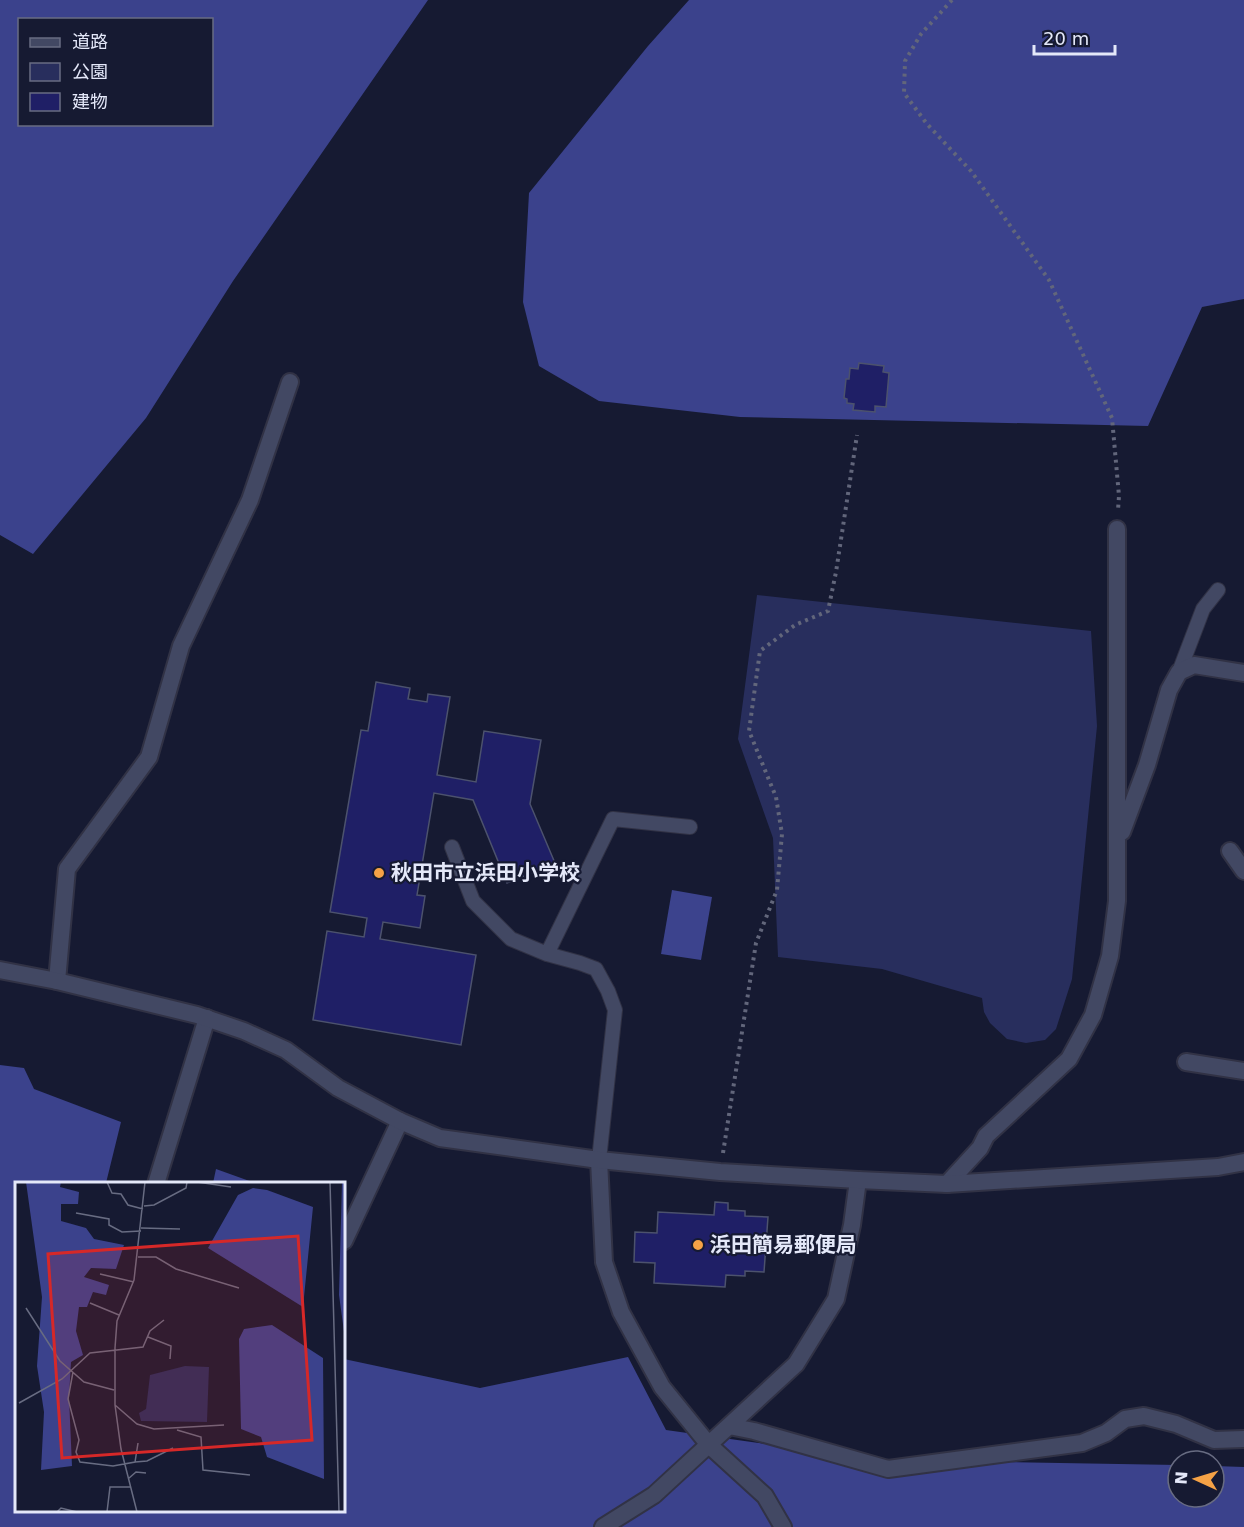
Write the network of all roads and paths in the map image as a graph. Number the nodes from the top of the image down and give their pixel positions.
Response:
1 (952, 0) edge
2 (290, 382) dead end
3 (857, 435) dead end
4 (1117, 528) joint
5 (1218, 590) dead end
6 (1179, 672) junction
7 (1244, 673) edge
8 (690, 828) dead end
9 (1117, 844) junction
10 (452, 847) dead end
11 (1230, 851) dead end
12 (1244, 871) edge
13 (547, 954) junction
14 (0, 970) edge
15 (57, 981) junction
16 (207, 1018) junction
17 (1186, 1062) dead end
18 (1244, 1071) edge
19 (400, 1121) junction
20 (600, 1160) junction
21 (1244, 1162) edge
22 (720, 1172) junction
23 (858, 1180) junction
24 (157, 1182) edge
25 (947, 1184) junction
26 (345, 1239) edge
27 (729, 1426) junction
28 (1244, 1439) edge
29 (709, 1445) junction
30 (603, 1527) edge
31 (783, 1527) edge

1 - 4 path
2 - 15 street
3 - 22 path
4 - 9 street
5 - 6 lane
6 - 7 street
6 - 9 street
8 - 13 lane
9 - 25 street
10 - 13 lane
11 - 12 street
13 - 20 lane
14 - 15 street
15 - 16 street
16 - 19 street
16 - 24 street
17 - 18 street
19 - 20 street
19 - 26 street
20 - 22 street
20 - 29 street
21 - 25 street
22 - 23 street
23 - 25 street
23 - 27 street
27 - 28 street
27 - 29 street
29 - 30 street
29 - 31 street

